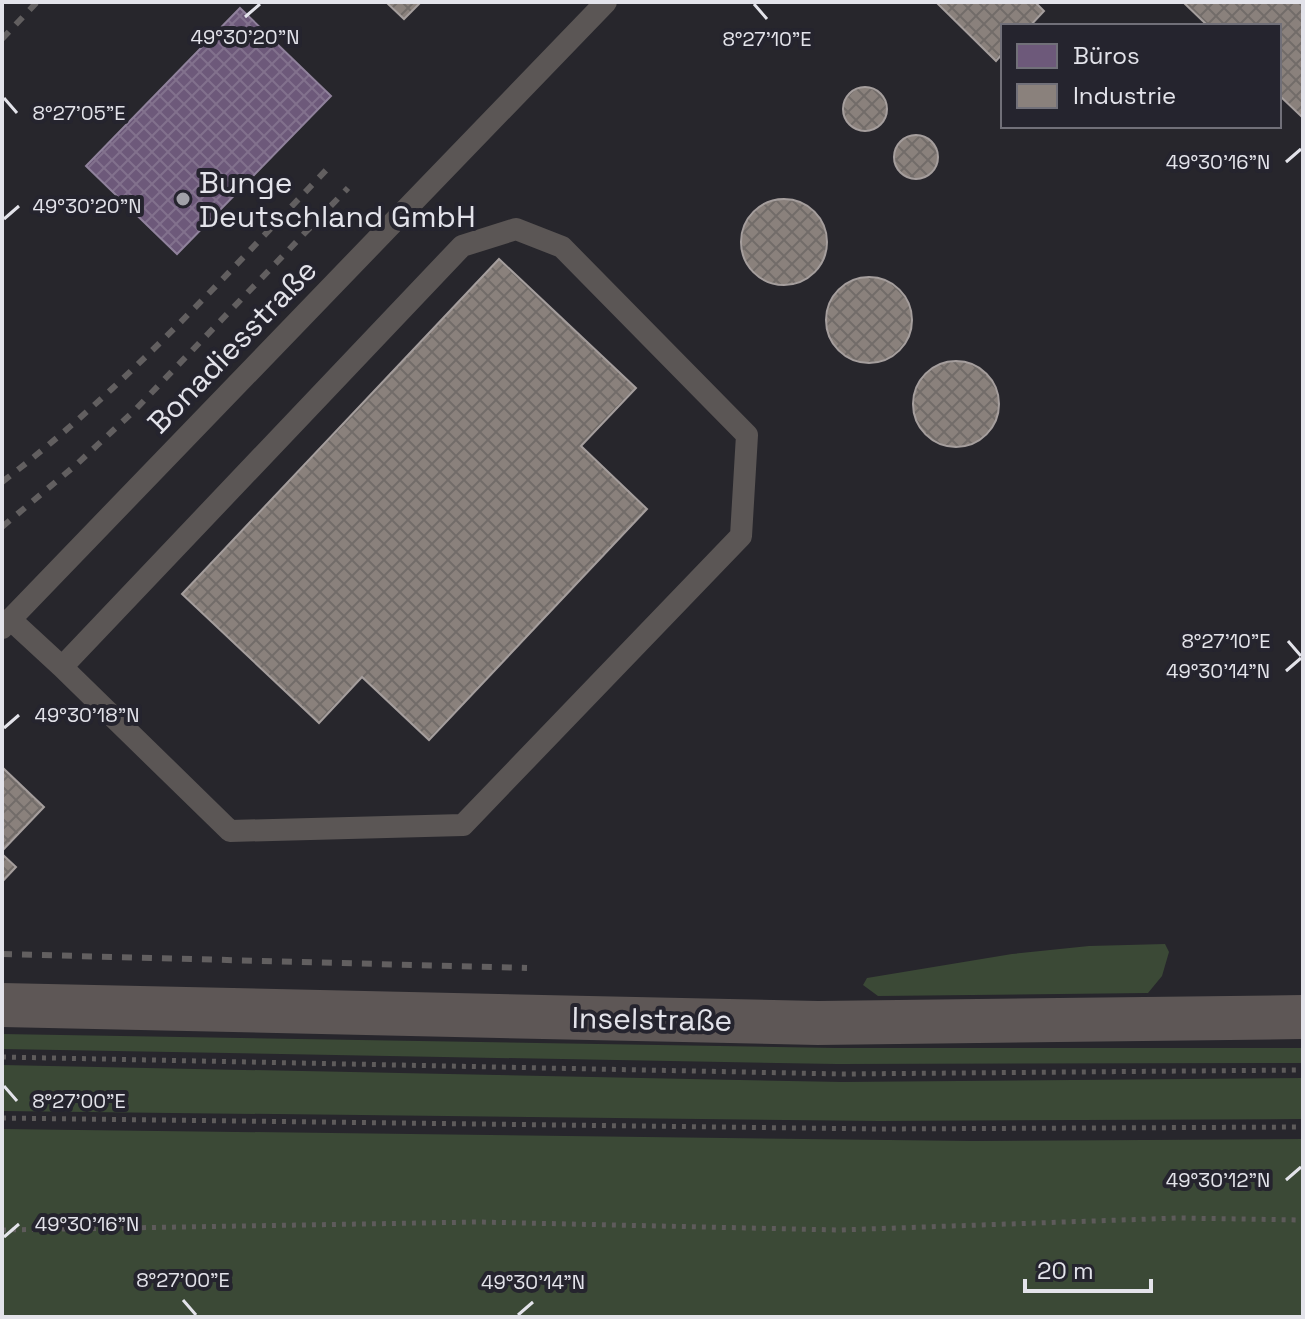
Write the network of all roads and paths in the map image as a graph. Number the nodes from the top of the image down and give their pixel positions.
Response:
1 (606, 2) edge
2 (6, 623) edge
3 (62, 667) junction
4 (2, 1005) edge
5 (1303, 1017) edge
6 (2, 1057) edge
7 (1303, 1070) edge
8 (2, 1118) edge
9 (1303, 1127) edge
10 (1303, 1220) edge
11 (2, 1230) edge

1 - 2 lane, Bonadiesstraße
2 - 3 lane
3 - 3 lane
4 - 5 street, Inselstraße
6 - 7 path
8 - 9 path
10 - 11 path

